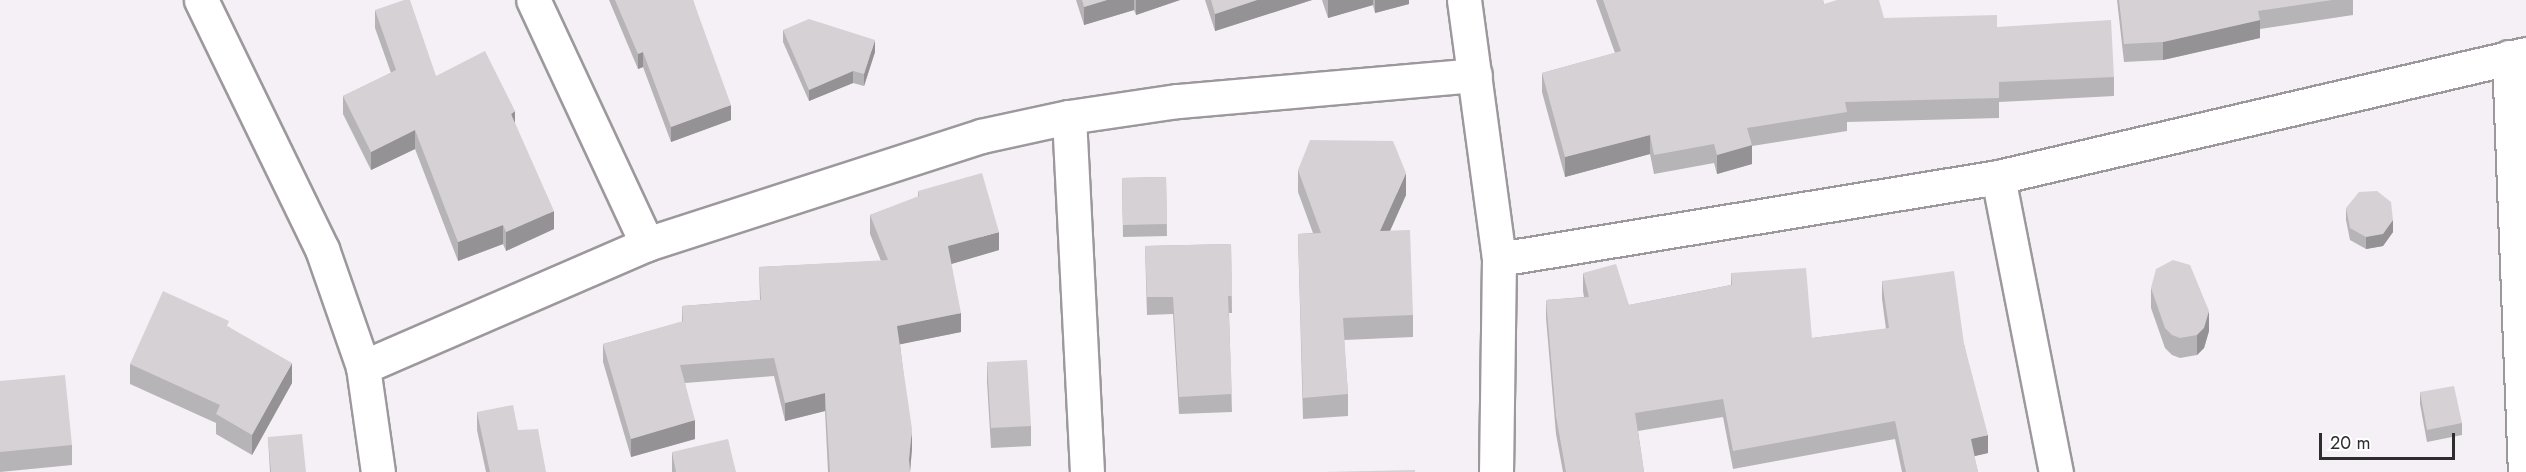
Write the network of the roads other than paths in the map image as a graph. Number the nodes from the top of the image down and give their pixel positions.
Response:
1 (201, 0) edge
2 (533, 0) edge
3 (1464, 0) edge
4 (2517, 56) edge
5 (1475, 75) junction
6 (1069, 117) junction
7 (1998, 177) junction
8 (647, 244) junction
9 (1499, 259) junction
10 (363, 367) junction
11 (378, 472) edge
12 (1087, 472) edge
13 (1496, 472) edge
14 (2056, 472) edge
15 (2525, 472) edge

1 - 10 street
2 - 8 street
3 - 5 street
4 - 7 street
4 - 15 street
5 - 6 street
5 - 9 street
6 - 8 street
6 - 12 street
7 - 9 street
7 - 14 street
8 - 10 street
9 - 13 street
10 - 11 street

